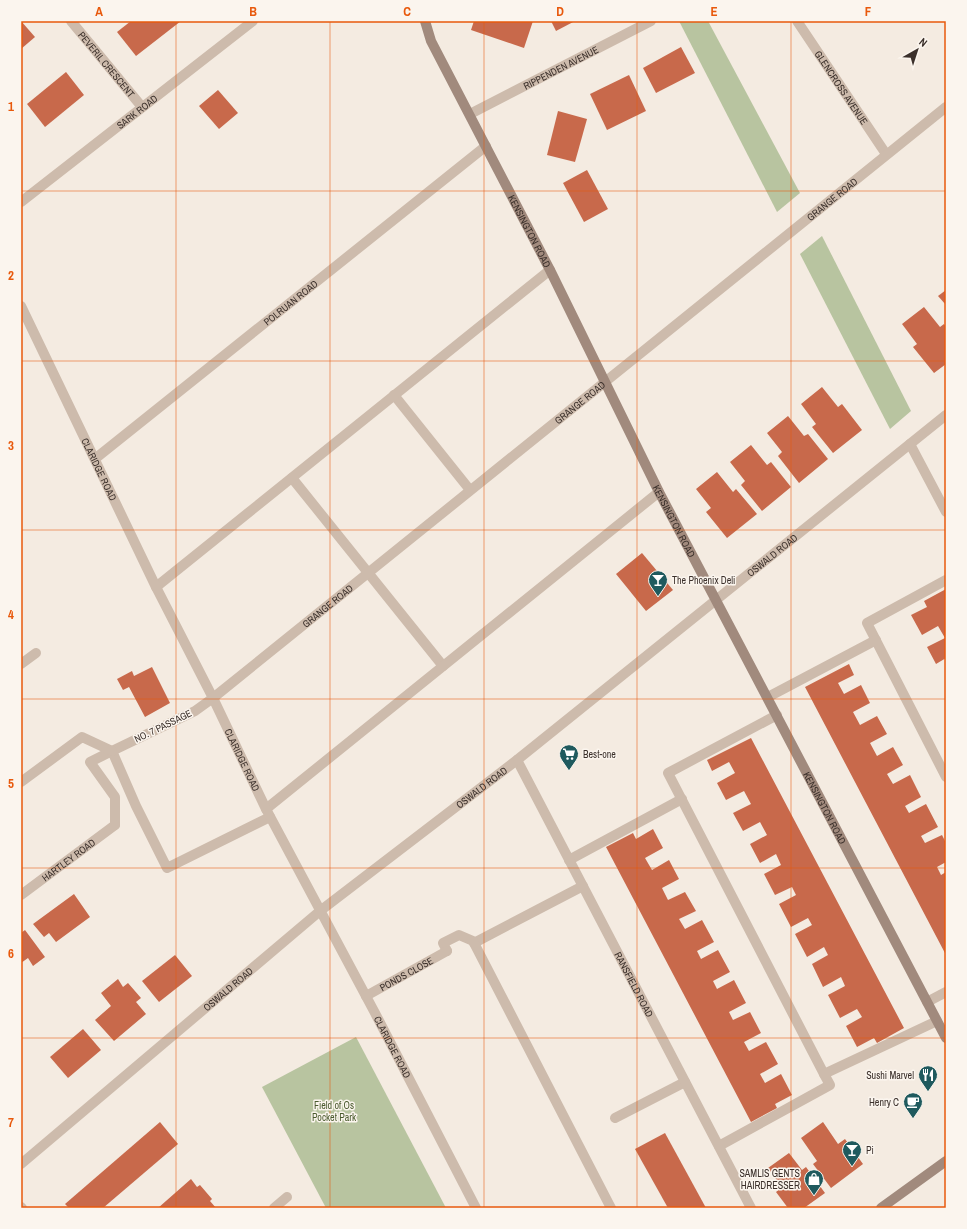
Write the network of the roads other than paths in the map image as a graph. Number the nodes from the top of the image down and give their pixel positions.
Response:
1 (71, 21) edge
2 (253, 21) edge
3 (425, 21) edge
4 (651, 21) edge
5 (797, 21) edge
6 (142, 107) junction
7 (946, 107) edge
8 (470, 114) junction
9 (486, 146) junction
10 (886, 154) junction
11 (21, 202) edge
12 (550, 270) junction
13 (21, 306) edge
14 (604, 381) junction
15 (394, 395) junction
16 (946, 415) edge
17 (910, 444) junction
18 (96, 458) junction
19 (292, 478) junction
20 (470, 490) junction
21 (659, 492) junction
22 (946, 512) edge
23 (368, 572) junction
24 (946, 580) edge
25 (156, 587) junction
26 (716, 599) junction
27 (876, 640) junction
28 (36, 653) dead end
29 (21, 664) edge
30 (443, 666) junction
31 (768, 697) junction
32 (213, 698) junction
33 (777, 714) junction
34 (112, 751) junction
35 (517, 760) junction
36 (946, 777) edge
37 (21, 782) edge
38 (682, 799) junction
39 (268, 813) junction
40 (115, 825) joint
41 (569, 860) junction
42 (583, 886) junction
43 (21, 895) edge
44 (320, 911) junction
45 (474, 943) junction
46 (946, 992) edge
47 (366, 996) junction
48 (927, 1002) junction
49 (937, 1021) junction
50 (946, 1038) edge
51 (824, 1074) junction
52 (685, 1082) junction
53 (615, 1118) dead end
54 (719, 1146) junction
55 (946, 1160) edge
56 (21, 1164) edge
57 (287, 1197) dead end
58 (274, 1208) edge
59 (476, 1208) edge
60 (611, 1208) edge
61 (751, 1208) edge
62 (881, 1208) edge

1 - 6 street, PEVERIL CRESCENT
2 - 6 street, SARK ROAD
3 - 8 street, KENSINGTON ROAD
4 - 8 street, RIPPENDEN AVENUE
5 - 10 street, GLENCROSS AVENUE
6 - 11 street, SARK ROAD
7 - 10 street, GRANGE ROAD
8 - 9 street, KENSINGTON ROAD
9 - 12 street, KENSINGTON ROAD
9 - 18 street, POLRUAN ROAD
10 - 14 street, GRANGE ROAD
12 - 14 street, KENSINGTON ROAD
12 - 15 street
13 - 18 street, CLARIDGE ROAD
14 - 20 street, GRANGE ROAD
14 - 21 street, KENSINGTON ROAD
15 - 19 street
15 - 20 street
16 - 17 street, OSWALD ROAD
17 - 22 street
17 - 26 street, OSWALD ROAD
18 - 25 street, CLARIDGE ROAD
19 - 23 street
19 - 25 street
20 - 23 street, GRANGE ROAD
21 - 26 street, KENSINGTON ROAD
21 - 30 street
23 - 30 street
23 - 32 street, GRANGE ROAD
24 - 27 street
25 - 32 street, CLARIDGE ROAD
26 - 31 street, KENSINGTON ROAD
26 - 35 street, OSWALD ROAD
27 - 31 street
27 - 36 street
28 - 29 street
30 - 39 street
31 - 33 street, KENSINGTON ROAD
32 - 34 street, NO. 7 PASSAGE
32 - 39 street, CLARIDGE ROAD
33 - 38 street
33 - 48 street, KENSINGTON ROAD
34 - 37 street
34 - 39 street
34 - 40 street, NO. 7 PASSAGE
35 - 41 street, RANSFIELD ROAD
35 - 44 street, OSWALD ROAD
38 - 41 street
38 - 51 street
39 - 44 street, CLARIDGE ROAD
40 - 43 street, HARTLEY ROAD
41 - 42 street, RANSFIELD ROAD
42 - 45 street
42 - 52 street, RANSFIELD ROAD
44 - 47 street, CLARIDGE ROAD
44 - 56 street, OSWALD ROAD
45 - 47 street, PONDS CLOSE
45 - 60 street
46 - 48 street
47 - 59 street, CLARIDGE ROAD
48 - 49 street, KENSINGTON ROAD
49 - 50 street, KENSINGTON ROAD
49 - 51 street
51 - 54 street
52 - 53 street
52 - 54 street, RANSFIELD ROAD
54 - 61 street, RANSFIELD ROAD
55 - 62 street
57 - 58 street

